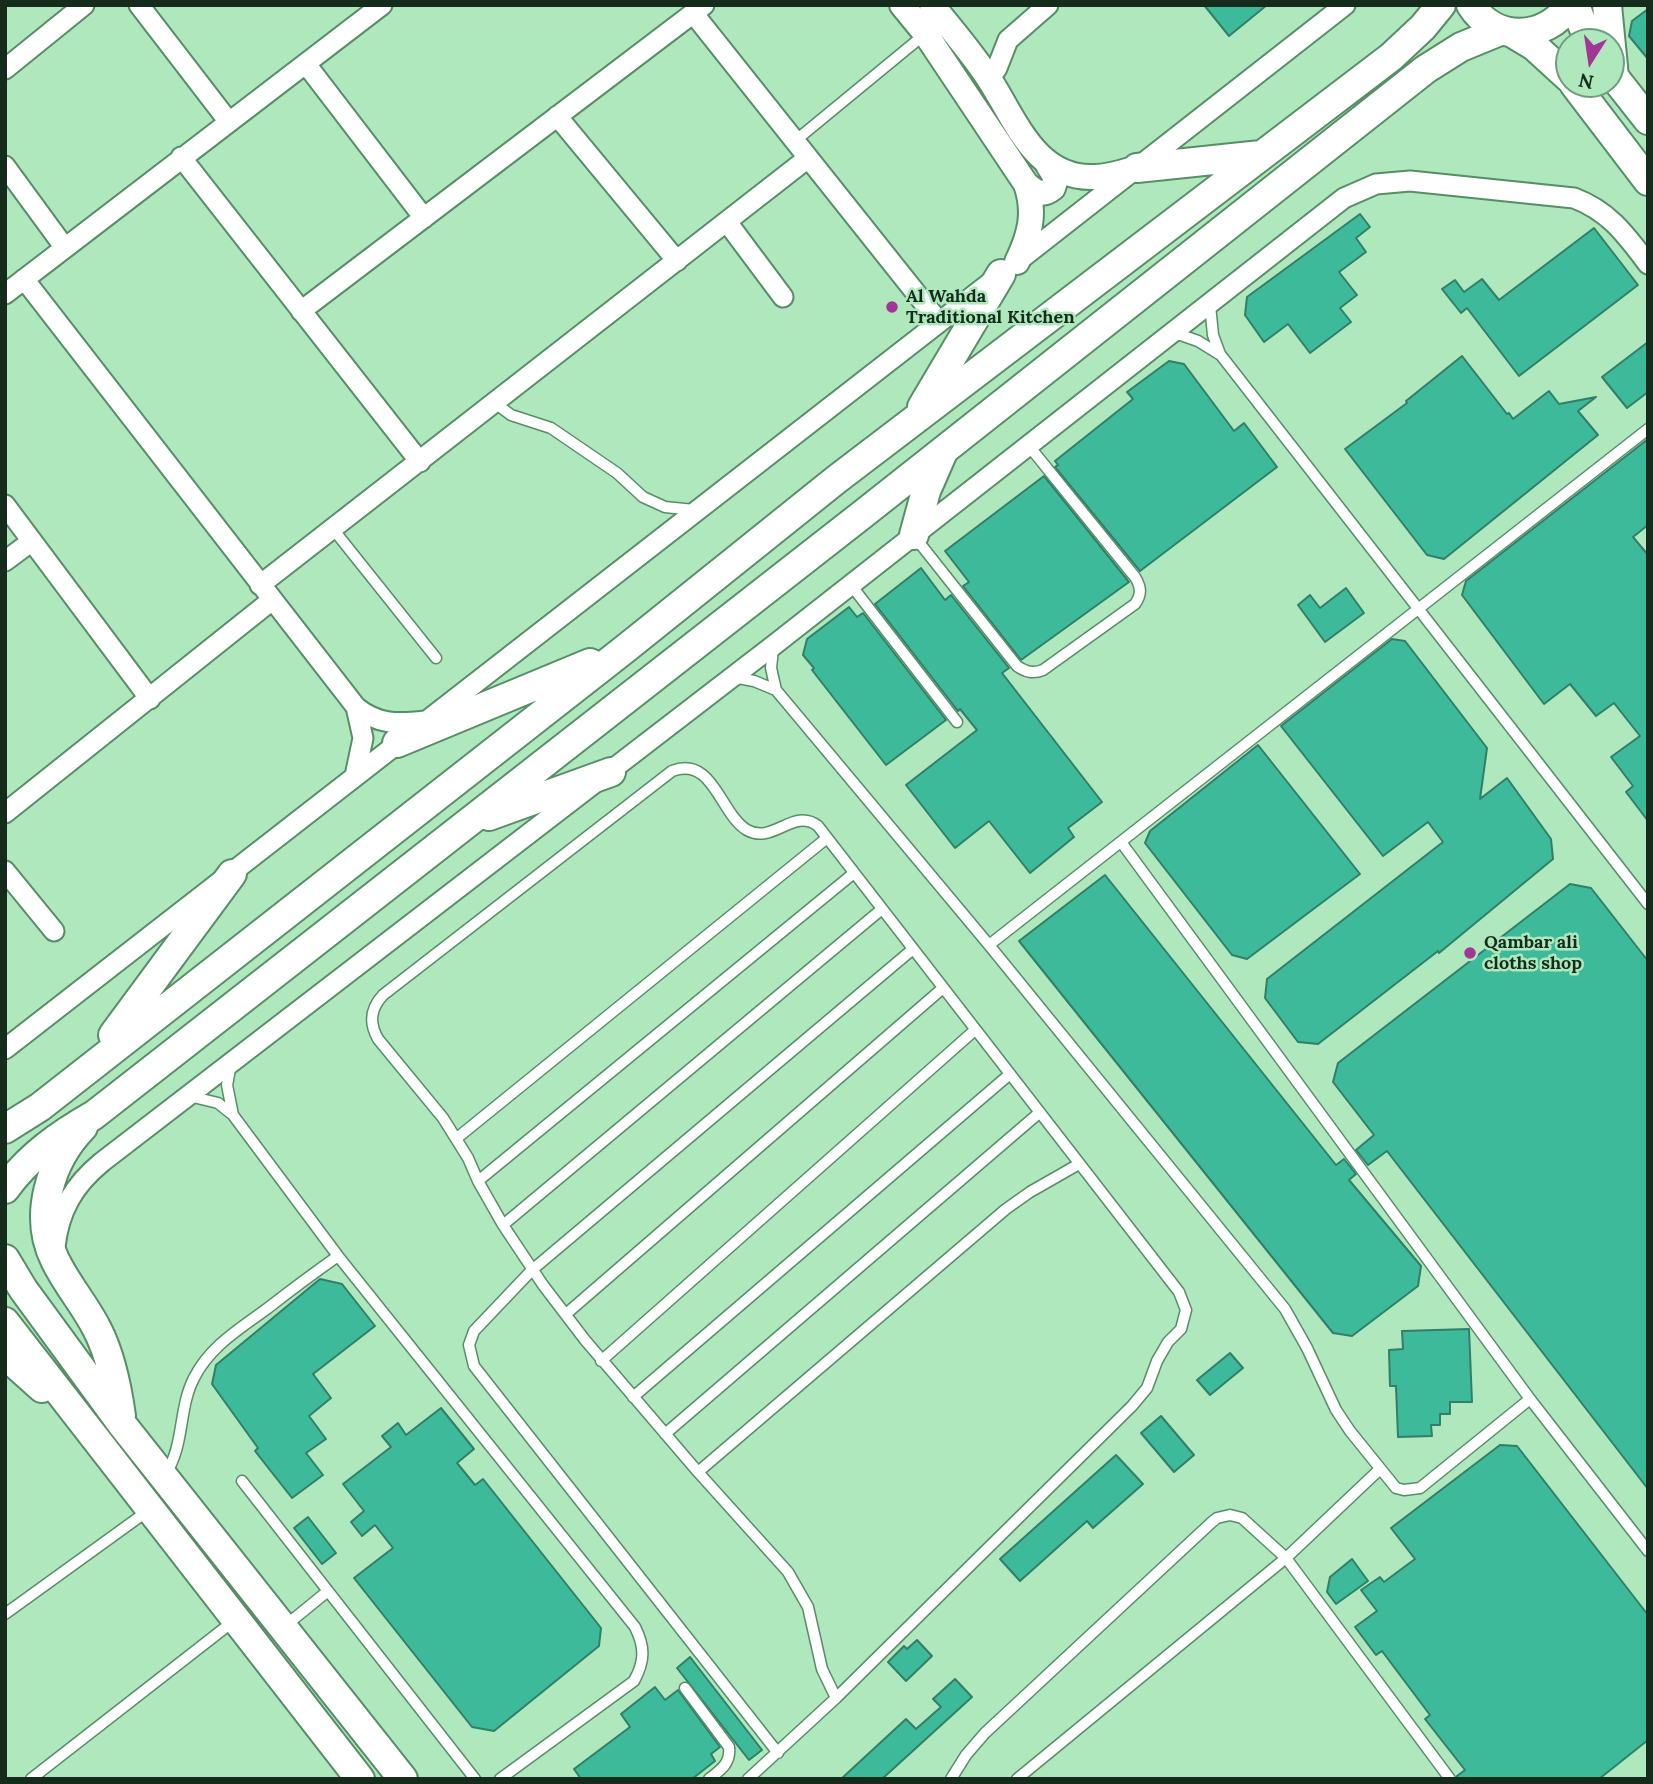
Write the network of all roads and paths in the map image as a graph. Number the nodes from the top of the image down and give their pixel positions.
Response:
1 (84, 5) edge
2 (139, 5) edge
3 (383, 5) edge
4 (902, 5) edge
5 (932, 5) edge
6 (1048, 5) edge
7 (1345, 5) edge
8 (1441, 5) edge
9 (1471, 5) edge
10 (1573, 5) edge
11 (1607, 5) edge
12 (699, 9) edge
13 (1583, 28) edge
14 (1609, 28) edge
15 (1507, 32) junction
16 (925, 33) junction
17 (1555, 63) edge
18 (306, 64) junction
19 (5, 69) edge
20 (989, 79) junction
21 (1625, 91) edge
22 (1585, 98) edge
23 (557, 116) junction
24 (1648, 120) edge
25 (229, 122) junction
26 (795, 141) junction
27 (1261, 155) junction
28 (181, 157) junction
29 (808, 158) junction
30 (1048, 165) junction
31 (5, 166) edge
32 (1137, 168) junction
33 (1648, 181) edge
34 (1026, 184) junction
35 (424, 218) junction
36 (727, 222) junction
37 (65, 248) junction
38 (677, 261) junction
39 (1648, 264) edge
40 (1009, 268) junction
41 (24, 279) junction
42 (5, 294) edge
43 (783, 297) dead end
44 (1210, 305) junction
45 (301, 311) junction
46 (939, 322) junction
47 (1175, 334) junction
48 (1220, 354) junction
49 (495, 403) junction
50 (914, 420) junction
51 (1648, 429) edge
52 (1029, 446) junction
53 (944, 450) junction
54 (420, 463) junction
55 (5, 505) edge
56 (699, 510) junction
57 (333, 529) junction
58 (914, 535) junction
59 (32, 541) junction
60 (5, 561) edge
61 (851, 584) junction
62 (266, 592) junction
63 (1419, 610) junction
64 (774, 645) junction
65 (625, 649) junction
66 (436, 658) dead end
67 (730, 677) junction
68 (776, 690) junction
69 (150, 699) junction
70 (356, 707) junction
71 (425, 721) junction
72 (957, 722) dead end
73 (397, 743) junction
74 (611, 772) junction
75 (355, 776) junction
76 (5, 813) edge
77 (466, 824) junction
78 (827, 838) junction
79 (1121, 842) junction
80 (5, 871) edge
81 (854, 873) junction
82 (232, 874) junction
83 (1647, 902) edge
84 (882, 909) junction
85 (54, 932) dead end
86 (989, 945) junction
87 (913, 949) junction
88 (943, 988) junction
89 (975, 1030) junction
90 (5, 1049) edge
91 (92, 1064) junction
92 (231, 1065) junction
93 (1010, 1074) junction
94 (190, 1096) junction
95 (1039, 1113) junction
96 (94, 1115) junction
97 (233, 1115) junction
98 (5, 1129) edge
99 (457, 1138) junction
100 (1079, 1164) junction
101 (478, 1181) junction
102 (5, 1189) edge
103 (503, 1226) junction
104 (338, 1256) junction
105 (53, 1258) junction
106 (5, 1259) edge
107 (532, 1270) junction
108 (566, 1314) junction
109 (5, 1322) edge
110 (5, 1355) edge
111 (601, 1361) junction
112 (633, 1397) junction
113 (1530, 1399) junction
114 (72, 1409) junction
115 (121, 1423) junction
116 (665, 1434) junction
117 (1380, 1469) junction
118 (698, 1472) junction
119 (165, 1475) junction
120 (242, 1481) dead end
121 (150, 1509) junction
122 (1648, 1551) edge
123 (1286, 1558) junction
124 (328, 1591) junction
125 (5, 1614) edge
126 (236, 1619) junction
127 (285, 1627) junction
128 (685, 1688) dead end
129 (836, 1698) junction
130 (778, 1753) junction
131 (31, 1779) edge
132 (360, 1779) edge
133 (403, 1779) edge
134 (475, 1779) edge
135 (500, 1779) edge
136 (709, 1779) edge
137 (748, 1779) edge
138 (951, 1779) edge
139 (1017, 1779) edge
140 (1450, 1779) edge

1 - 19 street
2 - 25 street
3 - 18 street
4 - 16 street
5 - 20 street
6 - 20 street
7 - 32 street
8 - 27 main road
9 - 15 main road
10 - 13 main road
10 - 15 main road
11 - 14 main road
12 - 23 street
12 - 26 street
15 - 17 main road
15 - 53 main road
16 - 26 lane
16 - 34 street
18 - 25 street
18 - 35 street
20 - 30 street
21 - 24 main road
22 - 33 main road
23 - 35 street
23 - 38 street
25 - 28 street
26 - 29 street
27 - 32 main road
27 - 50 main road
28 - 37 street
28 - 45 street
29 - 36 street
29 - 46 street
30 - 32 street
30 - 34 street
31 - 37 street
32 - 40 street
34 - 40 street
35 - 45 street
36 - 38 street
36 - 43 street
37 - 41 street
38 - 49 street
39 - 44 street
40 - 46 street
40 - 50 main road
41 - 42 street
41 - 62 street
44 - 47 street
44 - 48 lane
45 - 54 street
46 - 56 street
47 - 48 lane
47 - 52 street
48 - 63 lane
49 - 54 street
49 - 56 lane
50 - 65 main road
51 - 63 lane
52 - 58 street
52 - 58 lane
53 - 58 main road
53 - 77 main road
54 - 57 street
55 - 59 street
56 - 71 street
57 - 62 street
57 - 66 lane
58 - 61 street
59 - 60 street
59 - 69 street
61 - 64 street
61 - 72 lane
62 - 69 street
62 - 70 street
63 - 79 lane
63 - 83 lane
64 - 67 street
64 - 68 lane
65 - 73 main road
65 - 91 main road
67 - 68 lane
67 - 74 street
68 - 86 lane
69 - 76 street
70 - 71 street
70 - 75 street
71 - 73 street
73 - 75 street
74 - 77 main road
74 - 92 street
75 - 82 street
77 - 96 main road
78 - 81 lane
78 - 99 lane
78 - 99 lane
79 - 86 lane
79 - 113 lane
80 - 85 street
81 - 84 lane
81 - 101 lane
82 - 90 street
82 - 91 main road
84 - 87 lane
84 - 103 lane
86 - 117 lane
87 - 88 lane
87 - 107 lane
88 - 89 lane
88 - 108 lane
89 - 93 lane
89 - 111 lane
91 - 98 main road
92 - 94 street
92 - 97 lane
93 - 95 lane
93 - 112 lane
94 - 97 lane
94 - 105 street
95 - 100 lane
95 - 116 lane
96 - 102 main road
96 - 105 main road
97 - 104 lane
99 - 101 lane
100 - 118 lane
100 - 129 lane
101 - 103 lane
103 - 107 lane
104 - 119 lane
104 - 135 lane
105 - 115 main road
106 - 115 main road
107 - 108 lane
107 - 130 lane
108 - 111 lane
109 - 114 main road
110 - 114 main road
111 - 112 lane
112 - 116 lane
113 - 117 lane
113 - 122 lane
114 - 121 main road
115 - 119 main road
116 - 118 lane
117 - 123 lane
118 - 129 lane
119 - 127 main road
120 - 124 lane
121 - 125 lane
121 - 126 main road
123 - 138 lane
123 - 139 lane
123 - 140 lane
124 - 127 lane
124 - 134 lane
126 - 131 lane
126 - 132 main road
127 - 133 main road
128 - 136 lane
129 - 130 lane
130 - 137 lane

